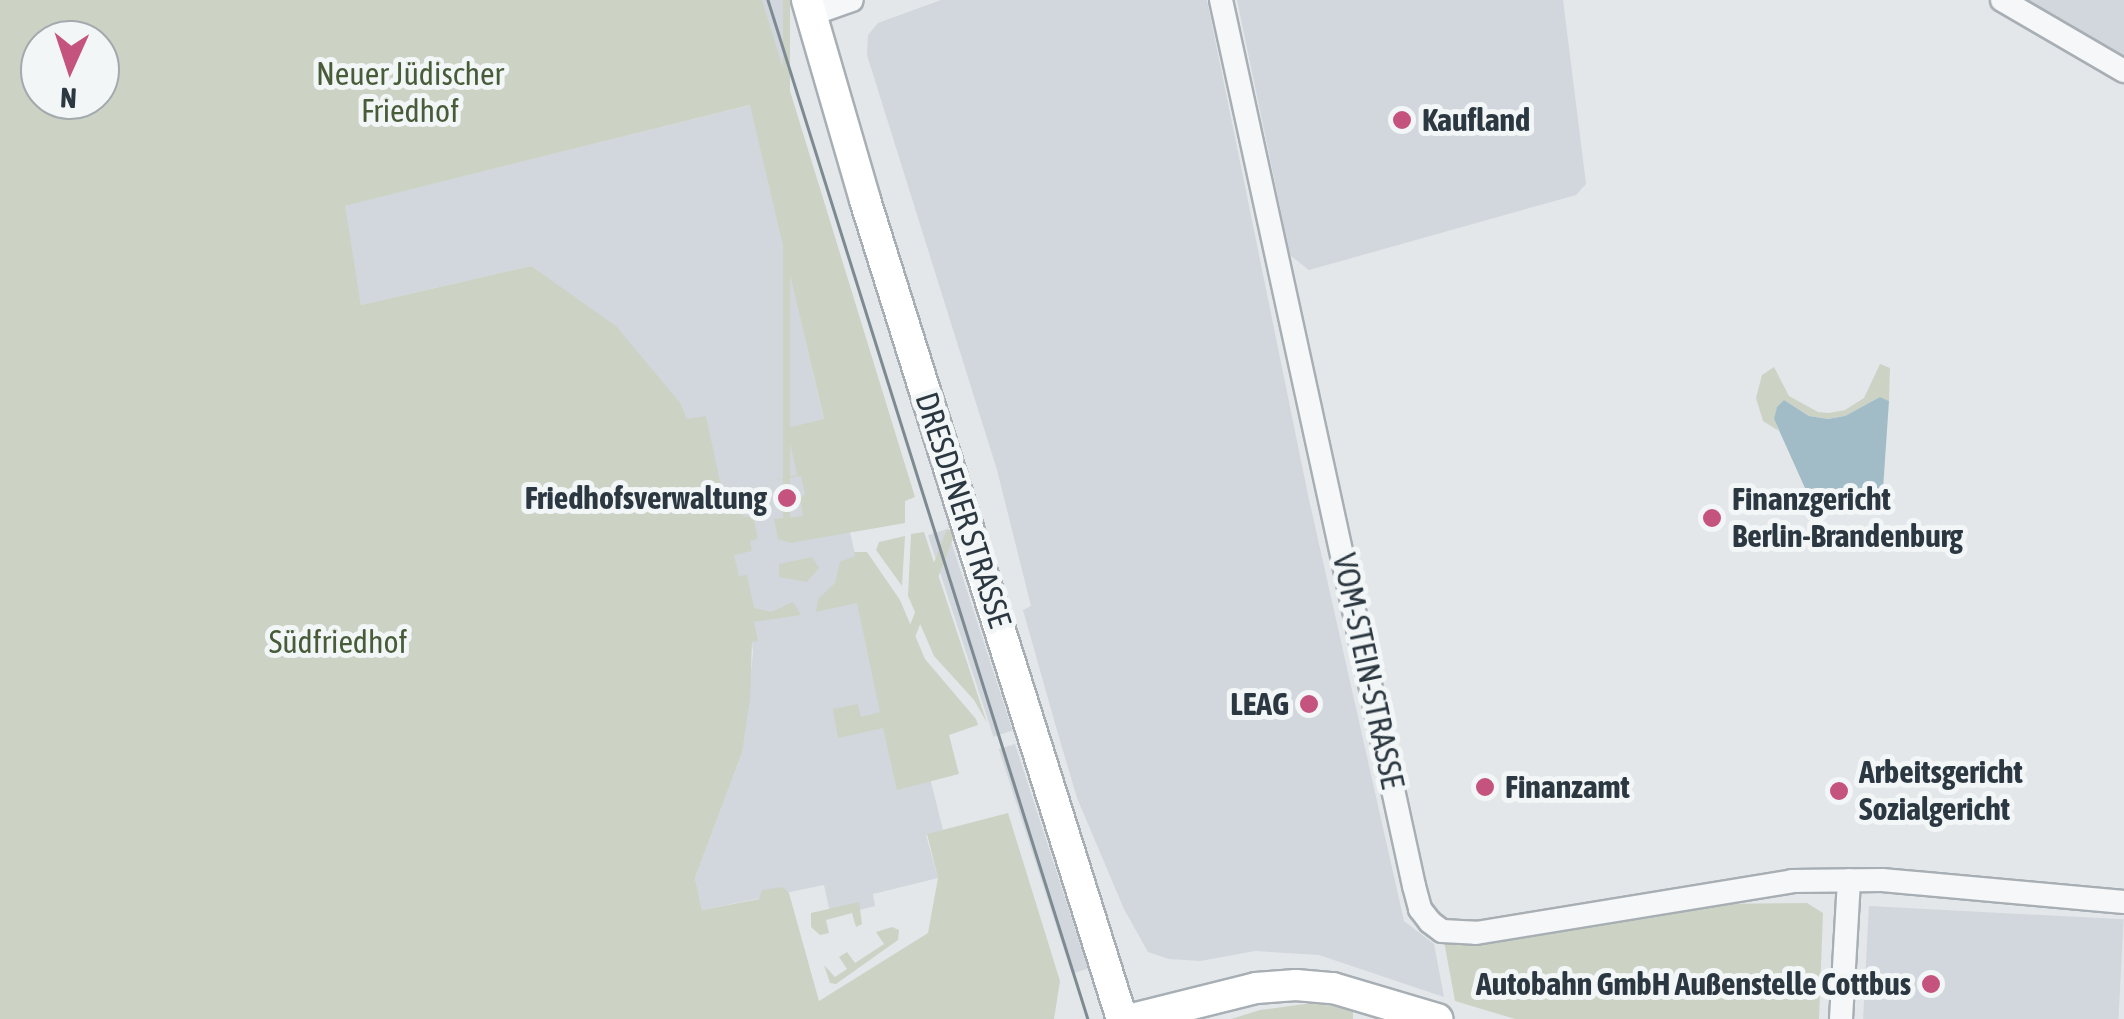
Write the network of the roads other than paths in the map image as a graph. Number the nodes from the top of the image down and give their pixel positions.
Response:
1 (852, 0) edge
2 (1221, 0) edge
3 (2002, 0) edge
4 (810, 7) edge
5 (2124, 71) edge
6 (1848, 880) junction
7 (2124, 902) edge
8 (1364, 1008) edge
9 (1122, 1019) edge
10 (1132, 1019) edge
11 (1437, 1019) edge
12 (1841, 1019) edge

1 - 4 street
2 - 6 street, VOM-STEIN-STRASSE
3 - 5 street
4 - 9 main road, DRESDENER STRASSE
6 - 7 street, VOM-STEIN-STRASSE
6 - 12 street
8 - 10 main road
8 - 11 main road

